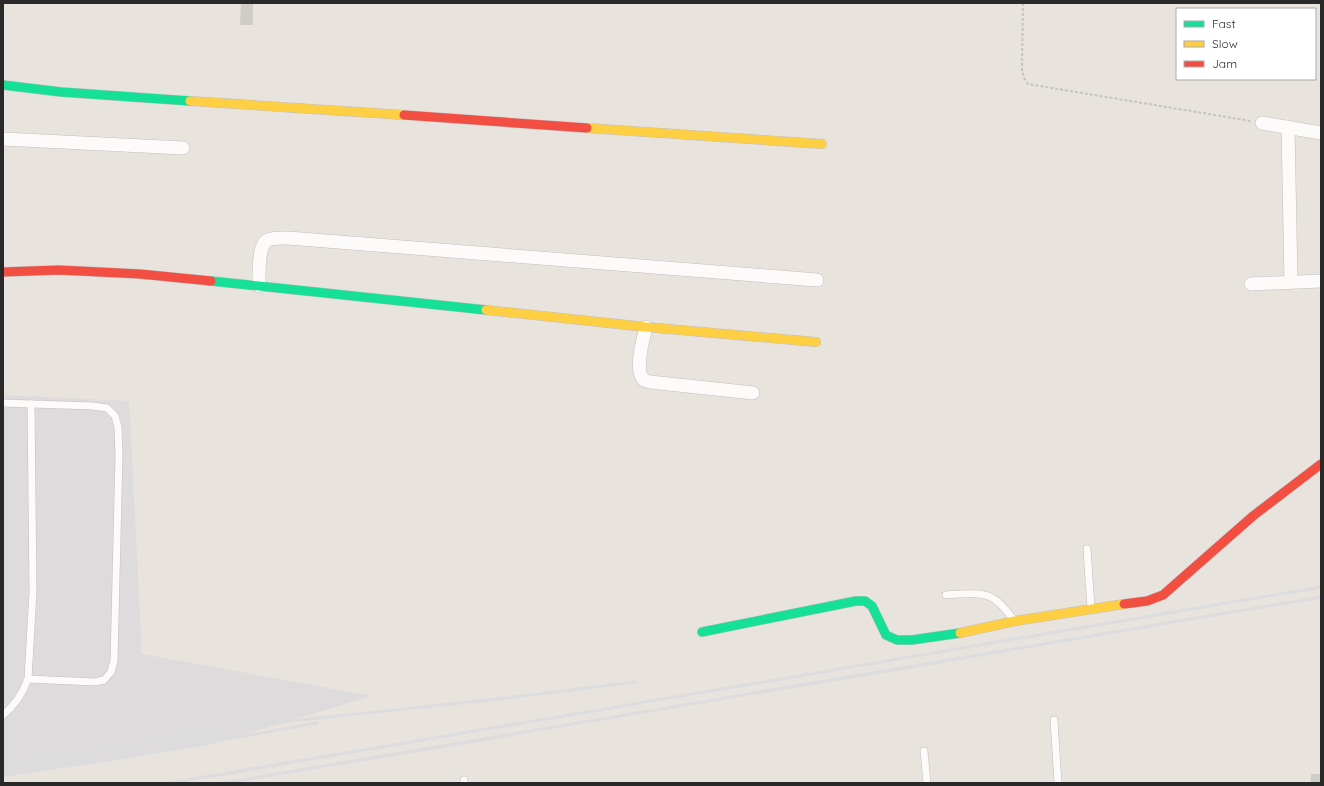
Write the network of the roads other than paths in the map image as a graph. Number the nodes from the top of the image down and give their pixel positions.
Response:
1 (3, 86) edge
2 (1262, 123) road end
3 (1288, 127) junction
4 (1321, 133) edge
5 (3, 139) edge
6 (822, 144) dead end
7 (183, 148) dead end
8 (3, 272) edge
9 (818, 280) dead end
10 (1321, 281) edge
11 (1291, 282) junction
12 (1251, 284) dead end
13 (259, 286) junction
14 (646, 327) junction
15 (816, 342) dead end
16 (753, 393) dead end
17 (3, 403) edge
18 (32, 404) junction
19 (1321, 464) edge
20 (1087, 549) dead end
21 (946, 595) dead end
22 (1091, 609) junction
23 (1015, 621) junction
24 (702, 632) dead end
25 (28, 678) junction
26 (3, 715) edge
27 (1054, 720) dead end
28 (924, 751) dead end
29 (927, 783) edge
30 (1058, 783) edge

1 - 6 street
2 - 3 street
3 - 4 street
3 - 11 street
5 - 7 street
8 - 13 street
9 - 13 street
10 - 11 street
11 - 12 street
13 - 14 street
14 - 15 street
14 - 16 street
17 - 18 lane
18 - 25 lane
18 - 25 lane
19 - 22 street
20 - 22 lane
21 - 23 lane
22 - 23 street
23 - 24 street
25 - 26 lane
27 - 30 lane
28 - 29 lane

